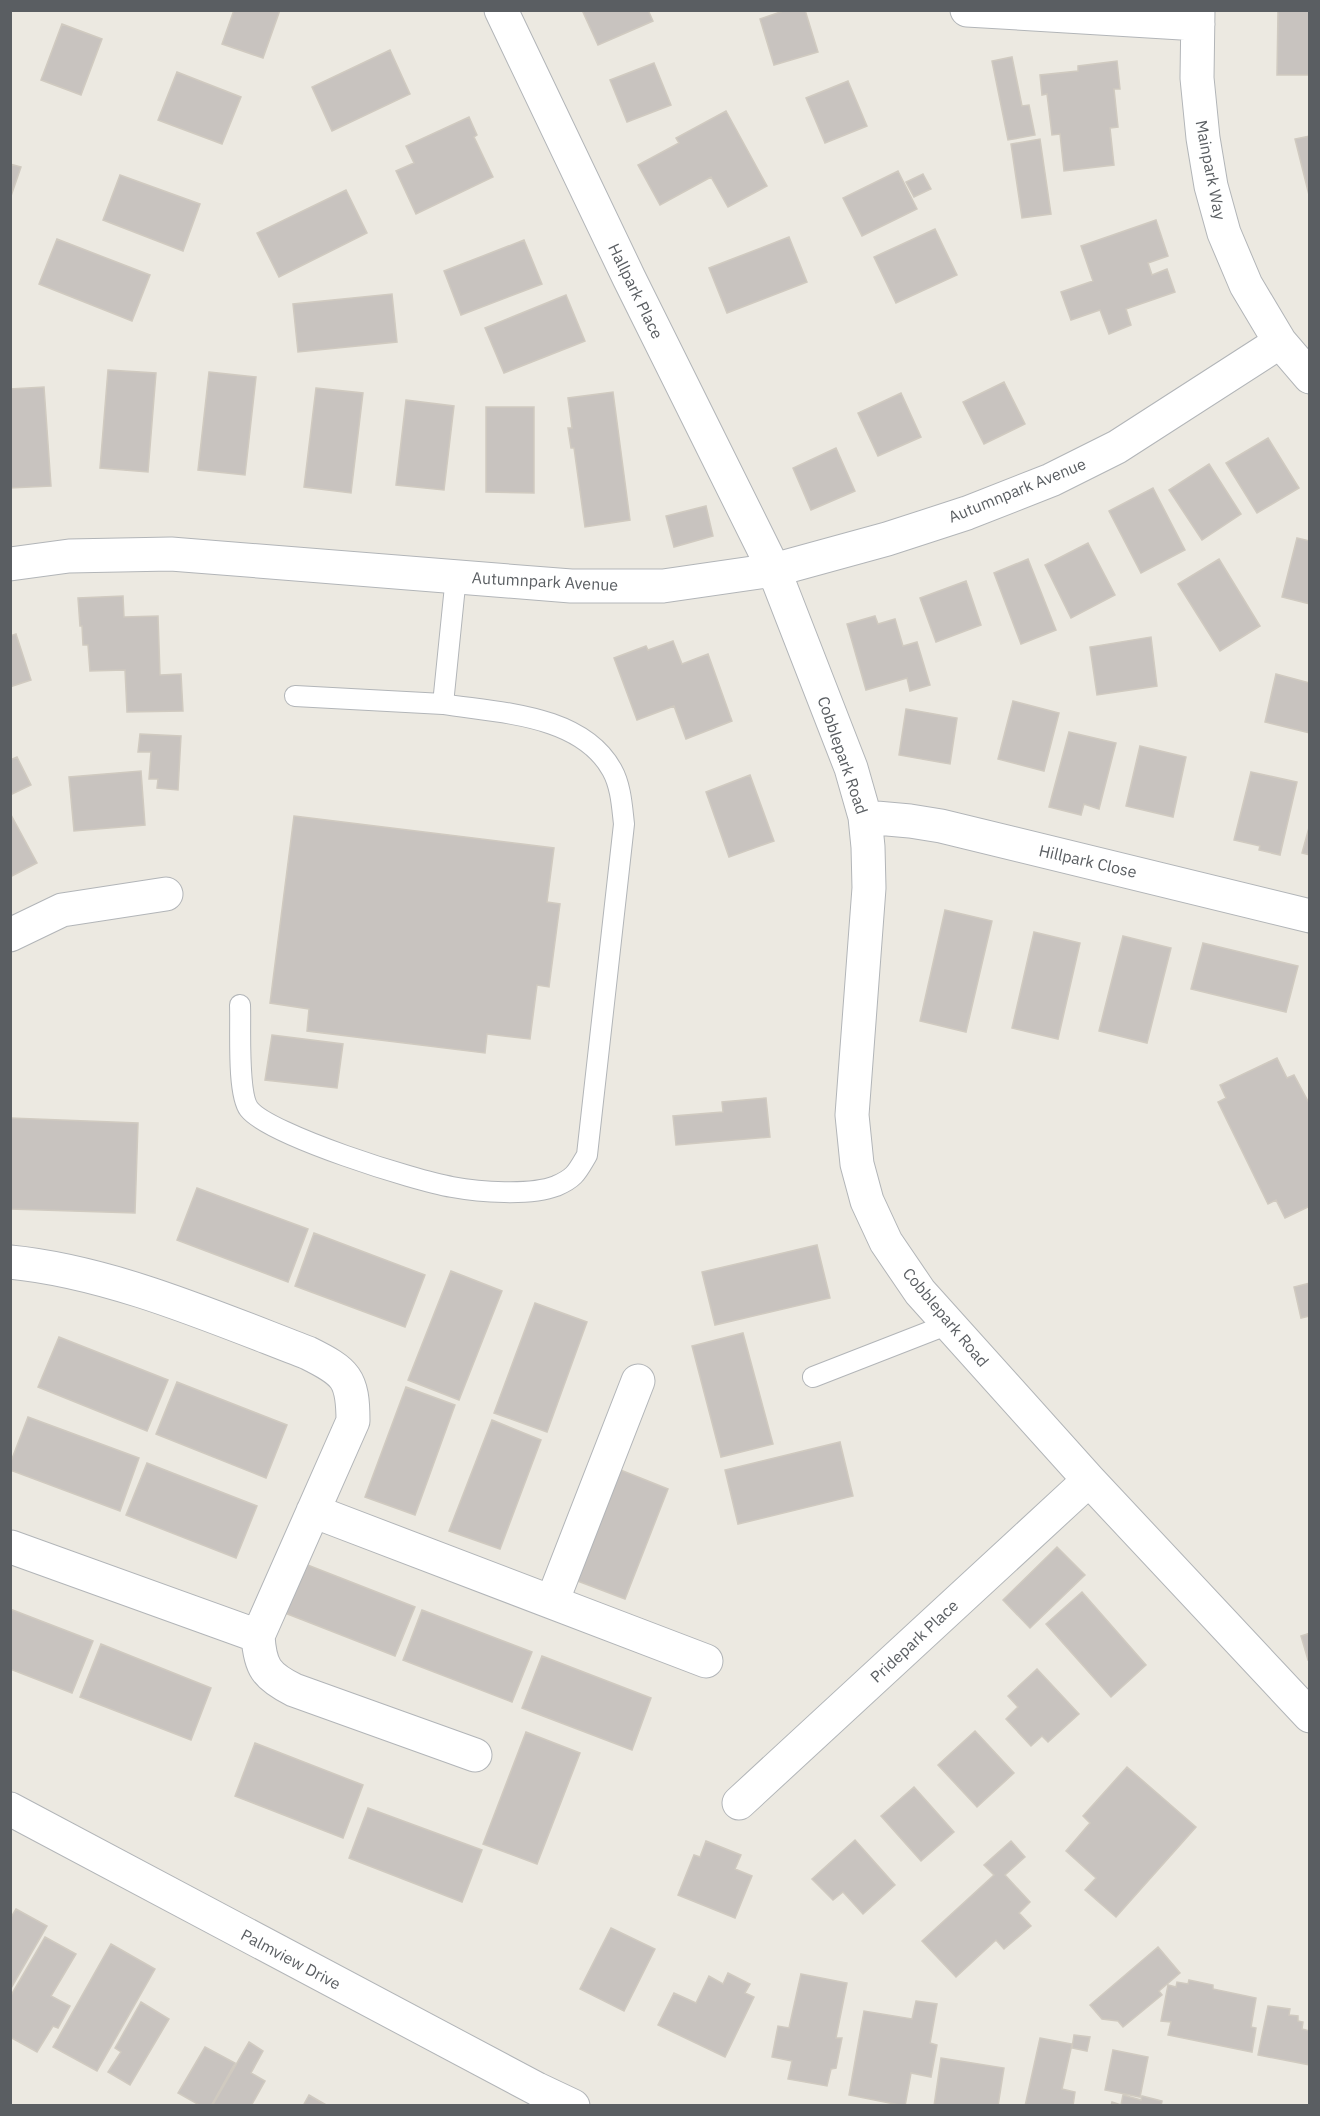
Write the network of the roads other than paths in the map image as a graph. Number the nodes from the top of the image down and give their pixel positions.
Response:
1 (501, 10) edge
2 (967, 10) edge
3 (1198, 17) edge
4 (1280, 342) junction
5 (1310, 377) edge
6 (10, 564) edge
7 (774, 570) junction
8 (456, 576) junction
9 (295, 696) dead end
10 (443, 704) junction
11 (865, 817) junction
12 (166, 894) dead end
13 (1310, 916) edge
14 (10, 935) edge
15 (240, 1005) dead end
16 (10, 1262) edge
17 (949, 1324) junction
18 (813, 1377) dead end
19 (638, 1381) dead end
20 (1089, 1480) junction
21 (313, 1511) junction
22 (11, 1547) edge
23 (552, 1602) junction
24 (258, 1636) junction
25 (706, 1661) dead end
26 (1310, 1716) edge
27 (475, 1755) dead end
28 (739, 1803) dead end
29 (10, 1809) edge
30 (573, 2106) edge

1 - 7 street, Hallpark Place
2 - 3 street
3 - 4 street, Mainpark Way
4 - 5 street, Mainpark Way
4 - 7 street, Autumnpark Avenue
6 - 8 street, Autumnpark Avenue
7 - 8 street, Autumnpark Avenue
7 - 11 street, Cobblepark Road
8 - 10 lane
9 - 10 lane
10 - 15 lane
11 - 13 street, Hillpark Close
11 - 17 street, Cobblepark Road
12 - 14 street
16 - 21 street
17 - 18 lane
17 - 20 street, Cobblepark Road
19 - 23 street
20 - 26 street, Cobblepark Road
20 - 28 street, Pridepark Place
21 - 23 street
21 - 24 street
22 - 24 street
23 - 25 street
24 - 27 street
29 - 30 street, Palmview Drive

